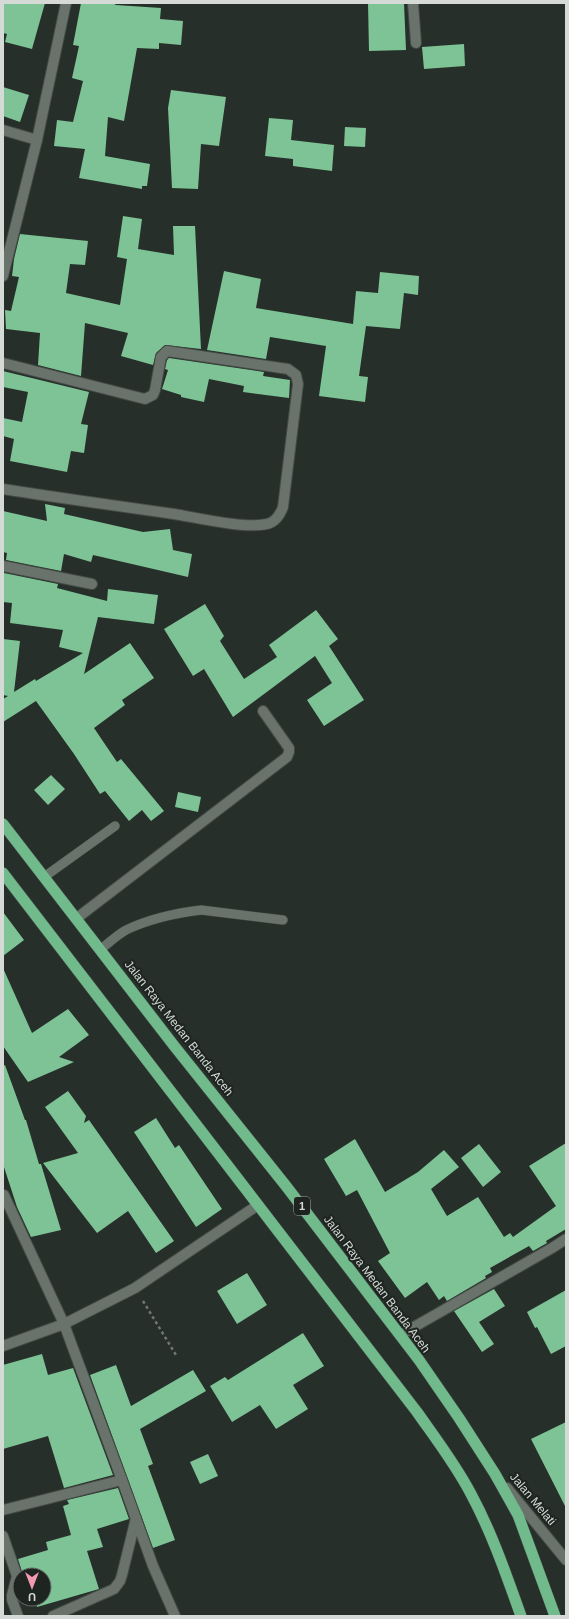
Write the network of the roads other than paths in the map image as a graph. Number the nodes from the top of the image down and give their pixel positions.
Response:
1 (66, 3) edge
2 (413, 3) edge
3 (416, 43) dead end
4 (3, 130) edge
5 (37, 140) junction
6 (3, 276) edge
7 (3, 363) edge
8 (3, 488) edge
9 (3, 566) edge
10 (92, 584) dead end
11 (263, 711) dead end
12 (3, 824) edge
13 (115, 826) dead end
14 (3, 873) edge
15 (44, 877) junction
16 (77, 918) junction
17 (283, 920) dead end
18 (101, 949) junction
19 (4, 1193) edge
20 (258, 1205) junction
21 (566, 1239) edge
22 (64, 1324) junction
23 (400, 1335) junction
24 (3, 1346) edge
25 (495, 1474) junction
26 (122, 1480) junction
27 (3, 1510) edge
28 (136, 1518) junction
29 (3, 1536) edge
30 (566, 1560) edge
31 (18, 1616) edge
32 (53, 1616) edge
33 (175, 1616) edge
34 (521, 1616) edge
35 (555, 1616) edge

1 - 5 street
2 - 3 street
4 - 5 street
5 - 6 street
7 - 8 street
9 - 10 street
11 - 16 street
12 - 15 highway, Jalan Raya Medan Banda Aceh / 1
13 - 15 lane
14 - 20 highway
15 - 16 highway, Jalan Raya Medan Banda Aceh / 1
16 - 18 highway, Jalan Raya Medan Banda Aceh / 1
17 - 18 lane
18 - 23 highway, Jalan Raya Medan Banda Aceh / 1
19 - 22 street
20 - 22 street
20 - 34 highway
21 - 23 street
22 - 24 street
22 - 26 street
23 - 25 highway, Jalan Raya Medan Banda Aceh / 1
25 - 30 street, Jalan Melati
25 - 35 highway, Jalan Raya Medan Banda Aceh / 1
26 - 27 street
26 - 28 street
28 - 32 street
28 - 33 street
29 - 31 street

